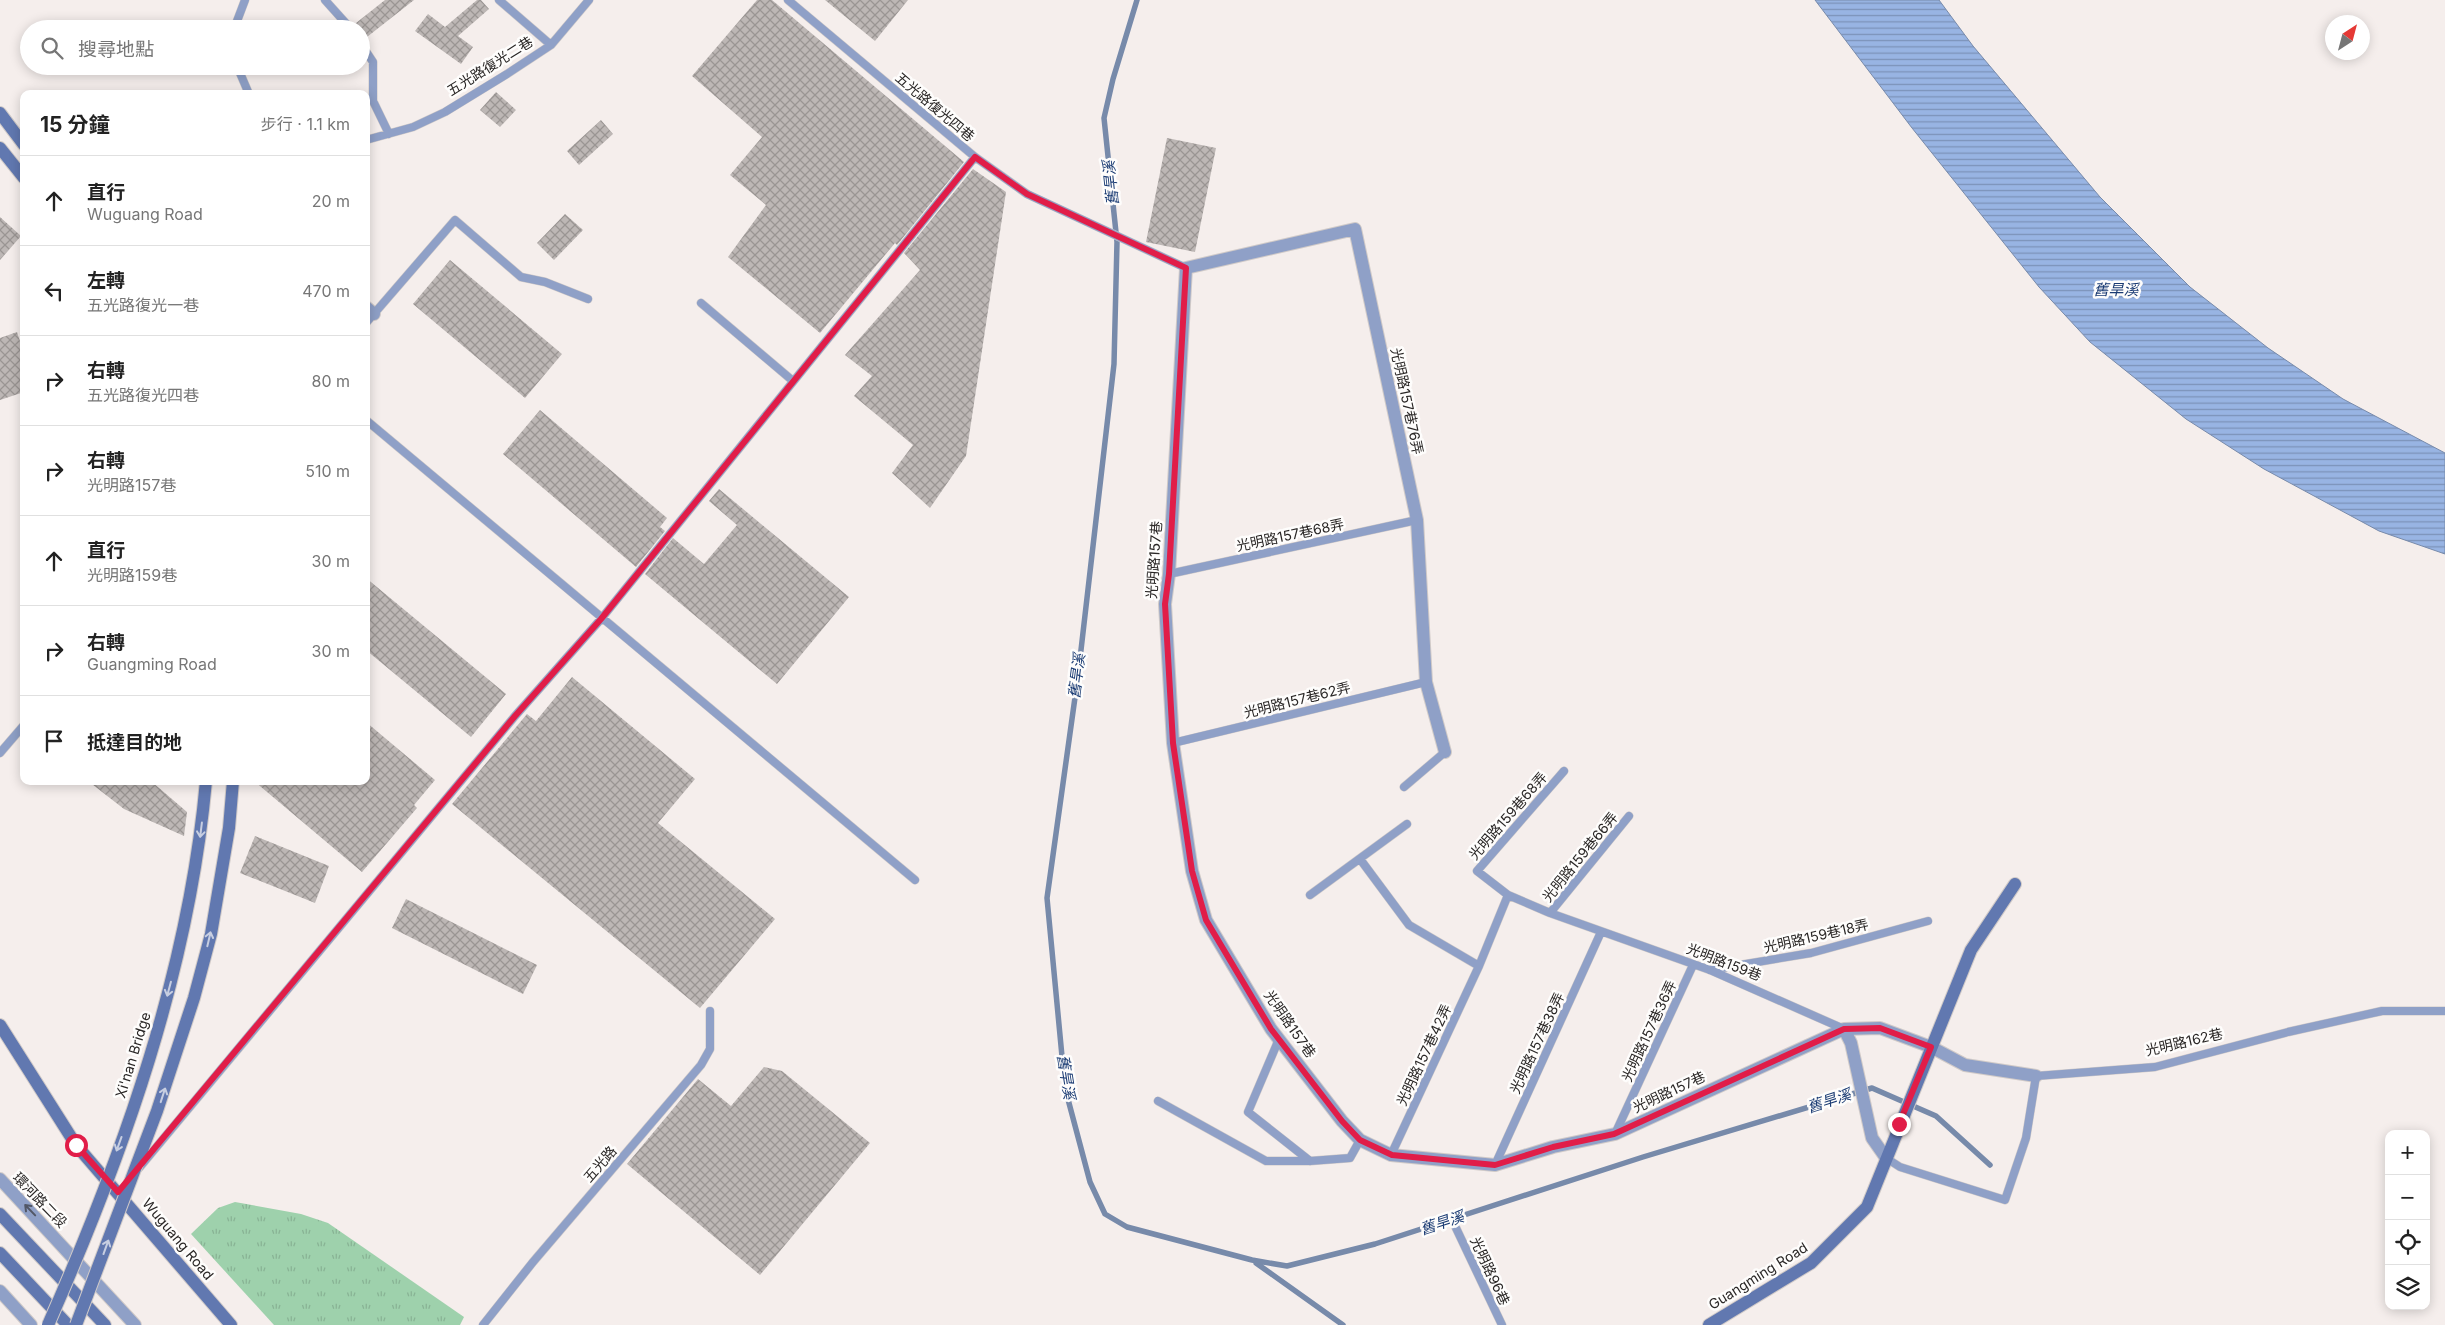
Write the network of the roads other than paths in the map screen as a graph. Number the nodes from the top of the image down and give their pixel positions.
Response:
1 (245, 0) edge
2 (325, 0) edge
3 (499, 0) edge
4 (589, 0) edge
5 (788, 0) edge
6 (237, 20) edge
7 (343, 20) edge
8 (551, 45) junction
9 (370, 56) edge
10 (241, 75) edge
11 (247, 90) edge
12 (0, 112) edge
13 (389, 134) junction
14 (20, 139) edge
15 (370, 139) edge
16 (0, 148) edge
17 (975, 157) junction
18 (20, 173) edge
19 (1186, 268) junction
20 (588, 299) dead end
21 (701, 303) dead end
22 (370, 314) edge
23 (793, 382) junction
24 (370, 423) edge
25 (1416, 520) junction
26 (1169, 574) junction
27 (601, 619) junction
28 (1426, 682) junction
29 (20, 730) edge
30 (1173, 743) junction
31 (1445, 752) joint
32 (0, 753) edge
33 (1564, 770) dead end
34 (206, 785) edge
35 (233, 785) edge
36 (1404, 787) dead end
37 (1629, 816) dead end
38 (1407, 824) dead end
39 (1360, 859) junction
40 (915, 880) dead end
41 (2015, 884) dead end
42 (1310, 895) dead end
43 (1508, 895) junction
44 (1550, 913) junction
45 (1928, 921) dead end
46 (1601, 932) junction
47 (1693, 965) junction
48 (1479, 966) junction
49 (1710, 970) junction
50 (2445, 1010) edge
51 (710, 1011) dead end
52 (0, 1025) edge
53 (1844, 1029) junction
54 (1279, 1039) junction
55 (1931, 1047) junction
56 (2036, 1076) junction
57 (1158, 1101) dead end
58 (1614, 1134) junction
59 (1360, 1140) junction
60 (1392, 1155) junction
61 (1886, 1158) junction
62 (1310, 1161) junction
63 (1495, 1165) junction
64 (0, 1179) edge
65 (118, 1192) junction
66 (0, 1214) edge
67 (1456, 1228) dead end
68 (0, 1253) edge
69 (3, 1295) edge
70 (32, 1325) edge
71 (48, 1325) edge
72 (68, 1325) edge
73 (76, 1325) edge
74 (105, 1325) edge
75 (134, 1325) edge
76 (231, 1325) edge
77 (483, 1325) edge
78 (1502, 1325) edge
79 (1709, 1325) edge

1 - 6 lane
2 - 7 lane
3 - 8 lane
4 - 8 lane, 五光路復光二巷
5 - 17 lane, 五光路復光四巷
8 - 13 lane, 五光路復光二巷
9 - 13 lane
10 - 11 lane
12 - 14 main road
13 - 15 lane, 五光路復光二巷
16 - 18 main road
17 - 19 lane, 五光路復光四巷
17 - 23 lane
19 - 25 street, 光明路157巷76弄
19 - 26 street, 光明路157巷
20 - 22 lane
21 - 23 lane
23 - 27 lane
24 - 27 lane
25 - 26 lane, 光明路157巷68弄
25 - 28 street, 光明路157巷76弄
26 - 30 street, 光明路157巷
27 - 40 lane
27 - 65 lane
28 - 30 lane, 光明路157巷62弄
28 - 31 street, 光明路157巷76弄
29 - 32 lane
30 - 54 street, 光明路157巷
31 - 36 lane
33 - 43 lane, 光明路159巷68弄
34 -> 71 main road, Xi'nan Bridge, bridge
73 -> 35 main road, bridge
37 - 44 lane, 光明路159巷66弄
38 - 39 lane
39 - 42 lane
39 - 48 lane
41 - 55 main road, Guangming Road
43 - 44 lane, 光明路159巷
43 - 48 lane, 光明路157巷42弄
44 - 46 lane, 光明路159巷
45 - 49 lane, 光明路159巷18弄
46 - 47 lane, 光明路159巷
46 - 63 lane, 光明路157巷38弄
47 - 49 lane, 光明路159巷
47 - 58 lane, 光明路157巷36弄
48 - 60 lane, 光明路157巷42弄
49 - 53 lane, 光明路159巷
50 - 56 lane, 光明路162巷
51 - 77 lane, 五光路
52 - 65 main road, Wuguang Road
53 - 55 street, 光明路159巷
53 - 58 street, 光明路157巷
53 - 61 street
54 - 59 street, 光明路157巷
54 - 62 lane
55 - 56 street, 光明路162巷
55 - 61 main road, Guangming Road
56 - 61 lane
57 - 62 lane
58 - 63 street, 光明路157巷
59 - 60 street, 光明路157巷
59 - 62 lane
60 - 63 street, 光明路157巷
61 - 79 main road, Guangming Road
75 -> 64 street, 環河路二段
65 - 76 main road, Wuguang Road
66 - 74 main road
67 - 78 lane, 光明路96巷
68 - 72 main road
69 - 70 street

